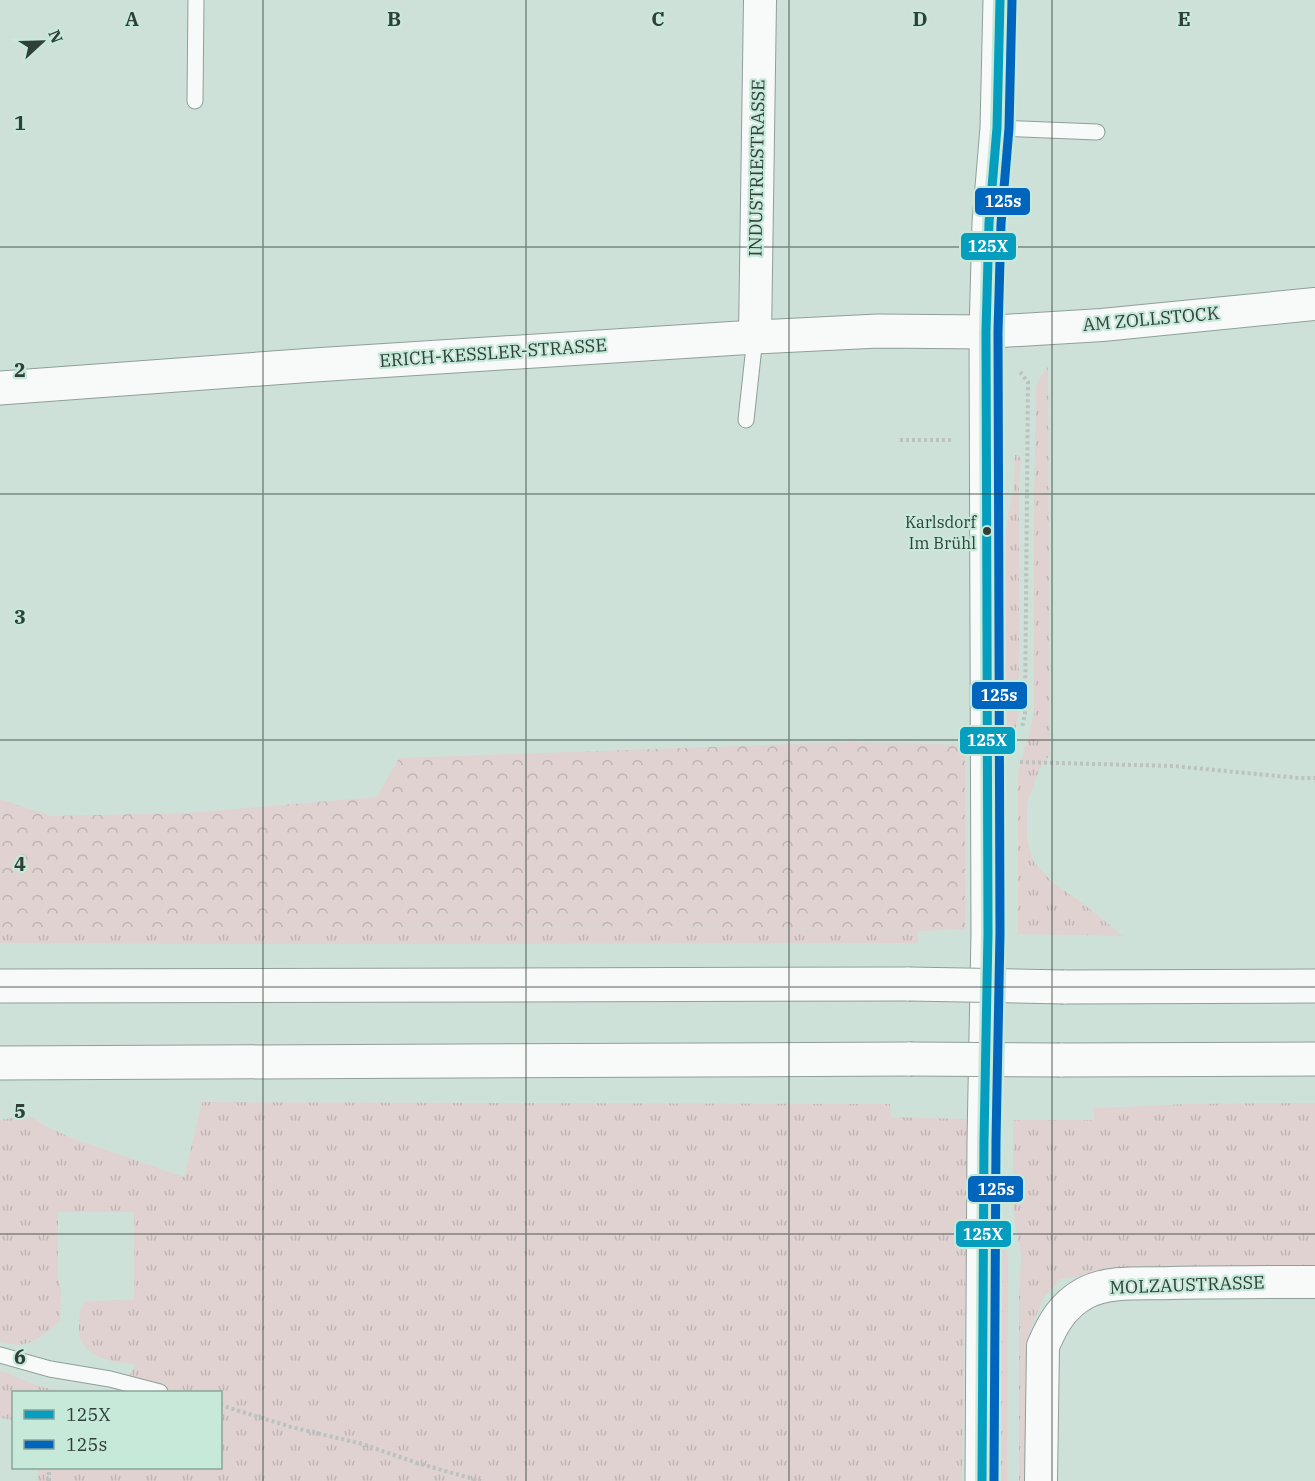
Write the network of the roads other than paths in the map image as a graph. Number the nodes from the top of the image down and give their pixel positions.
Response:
1 (196, 0) edge
2 (760, 0) edge
3 (1000, 0) edge
4 (195, 101) dead end
5 (997, 128) junction
6 (1097, 132) dead end
7 (1315, 304) edge
8 (987, 332) junction
9 (755, 337) junction
10 (0, 388) edge
11 (746, 420) dead end
12 (0, 986) edge
13 (1315, 986) edge
14 (1315, 1059) edge
15 (0, 1063) edge
16 (1315, 1282) edge
17 (0, 1355) edge
18 (156, 1391) edge
19 (982, 1481) edge
20 (1041, 1481) edge

1 - 4 lane
2 - 9 street, INDUSTRIESTRASSE
3 - 5 main road
5 - 6 lane
5 - 8 main road
7 - 8 street, AM ZOLLSTOCK
8 - 9 main road, ERICH-KESSLER-STRASSE
8 - 19 main road
9 - 10 main road, ERICH-KESSLER-STRASSE
9 - 11 lane
12 - 13 main road, bridge
14 - 15 main road, bridge
16 - 20 street, MOLZAUSTRASSE
17 - 18 lane

